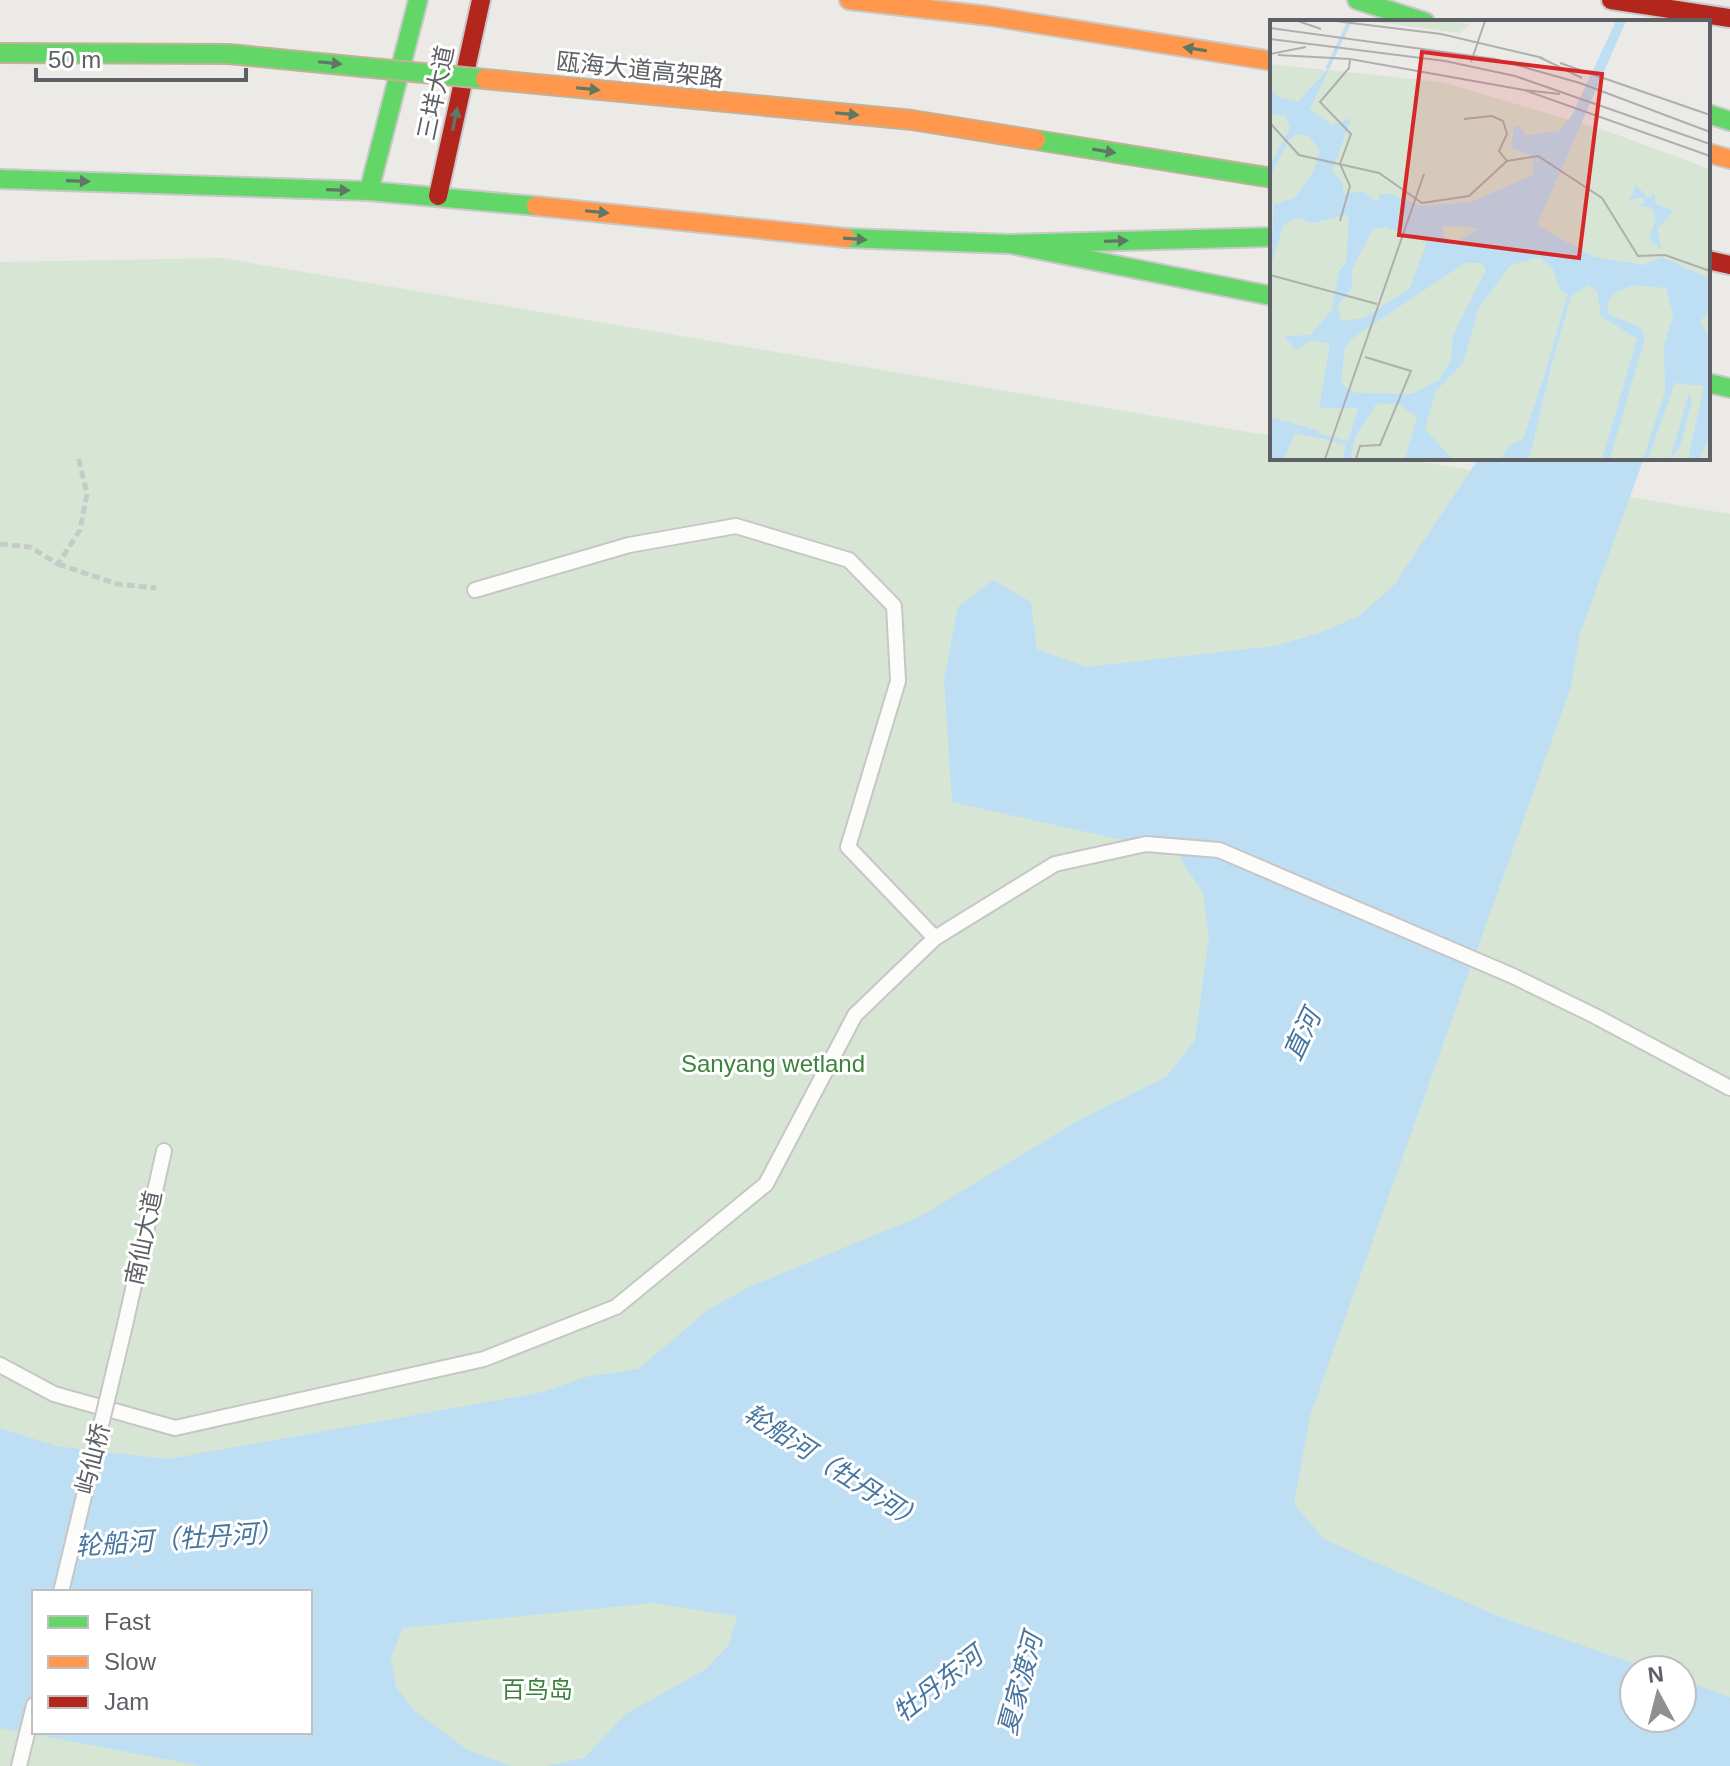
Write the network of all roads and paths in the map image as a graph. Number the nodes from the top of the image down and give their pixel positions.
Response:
1 (418, 0) edge
2 (481, 0) edge
3 (849, 0) edge
4 (1357, 0) edge
5 (1611, 0) edge
6 (1730, 18) edge
7 (1419, 20) edge
8 (0, 53) edge
9 (1270, 61) edge
10 (1710, 115) edge
11 (1730, 121) edge
12 (1710, 154) edge
13 (1730, 159) edge
14 (1270, 178) edge
15 (0, 179) edge
16 (369, 191) junction
17 (438, 196) junction
18 (1270, 237) edge
19 (1010, 244) junction
20 (1710, 262) edge
21 (1730, 266) edge
22 (1270, 296) edge
23 (1710, 383) edge
24 (1730, 388) edge
25 (78, 456) dead end
26 (0, 544) edge
27 (58, 564) junction
28 (156, 588) dead end
29 (475, 590) dead end
30 (935, 938) junction
31 (1730, 1088) edge
32 (164, 1151) dead end
33 (125, 1325) joint
34 (0, 1365) edge
35 (61, 1590) edge
36 (32, 1713) edge
37 (19, 1766) edge

1 - 16 main road, 三垟大道
17 -> 2 main road, 三垟大道
9 -> 3 main road
4 - 7 main road
5 - 6 main road
8 -> 14 main road, 瓯海大道高架路, bridge
10 - 11 main road
12 - 13 main road
15 -> 16 main road
16 - 17 main road
17 -> 19 main road
19 -> 18 main road
19 - 22 main road
20 - 21 main road
23 - 24 main road
25 - 27 path
26 - 27 path
27 - 28 path
29 - 30 lane
30 - 31 lane
30 - 34 lane
32 - 33 lane, 南仙大道
33 - 35 lane, 屿仙桥, bridge
36 - 37 lane

